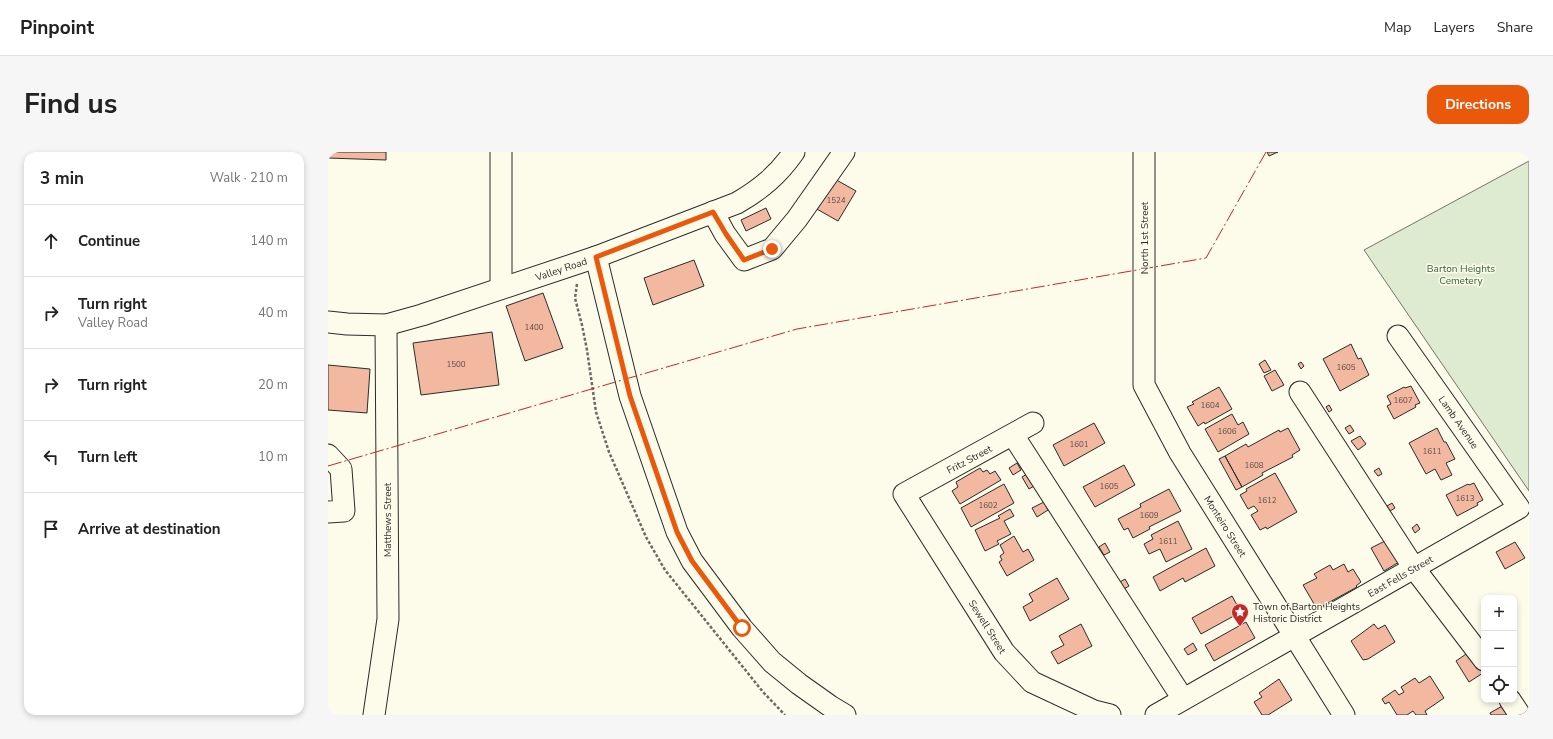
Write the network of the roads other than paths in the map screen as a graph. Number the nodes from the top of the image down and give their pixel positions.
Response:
1 (501, 152) edge
2 (794, 152) edge
3 (844, 152) edge
4 (1144, 152) edge
5 (713, 212) junction
6 (596, 257) junction
7 (501, 288) junction
8 (328, 322) edge
9 (386, 325) junction
10 (1144, 325) joint
11 (1398, 336) dead end
12 (1300, 392) dead end
13 (1034, 423) dead end
14 (1013, 435) junction
15 (328, 454) edge
16 (904, 494) joint
17 (1519, 508) joint
18 (328, 512) edge
19 (1414, 568) junction
20 (1294, 635) junction
21 (1481, 656) edge
22 (1183, 699) junction
23 (1512, 703) edge
24 (374, 715) edge
25 (845, 715) edge
26 (1110, 715) edge
27 (1156, 715) edge
28 (1344, 715) edge
29 (1520, 715) edge

1 - 7 street
2 - 5 street, Valley Road
3 - 5 street
4 - 10 street, North 1st Street
5 - 6 street, Valley Road
6 - 7 street, Valley Road
6 - 25 street
7 - 9 street, Valley Road
8 - 9 street, Valley Road
9 - 24 street, Matthews Street
10 - 20 street, Monteiro Street
11 - 17 street, Lamb Avenue
12 - 19 street
13 - 14 street, Fritz Street
14 - 16 street, Fritz Street
14 - 22 street
15 - 18 street
16 - 26 street, Sewell Street
17 - 19 street, East Fells Street
19 - 20 street, East Fells Street
19 - 21 street
20 - 22 street, East Fells Street
20 - 28 street, Monteiro Street
22 - 27 street, East Fells Street
23 - 29 street

